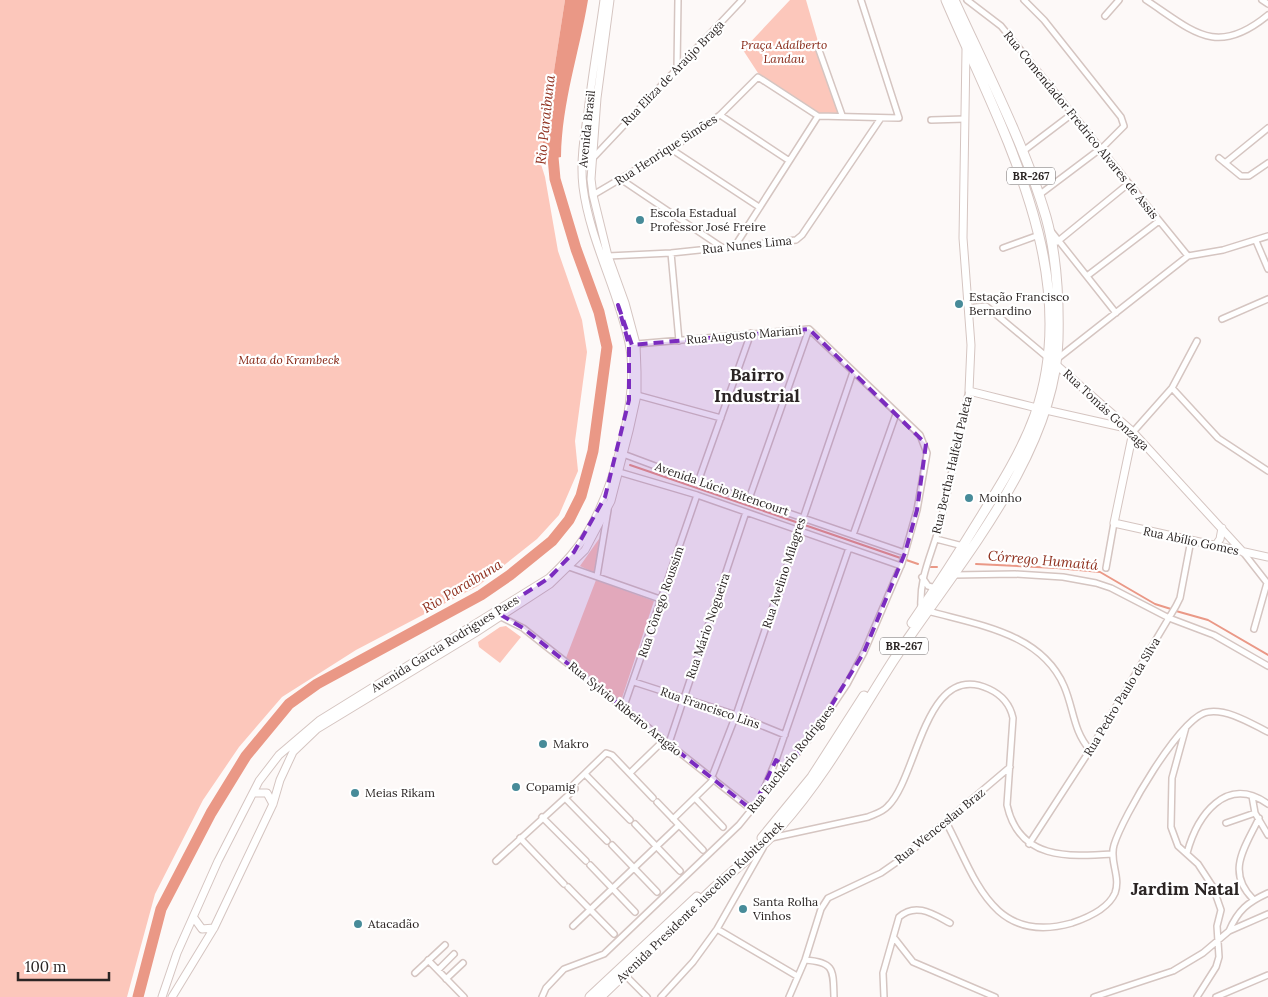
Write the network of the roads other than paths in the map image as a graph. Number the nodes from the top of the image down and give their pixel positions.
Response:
1 (604, 0) edge
2 (610, 0) edge
3 (678, 0) edge
4 (742, 0) edge
5 (861, 0) edge
6 (946, 0) edge
7 (954, 0) edge
8 (967, 0) edge
9 (1024, 0) edge
10 (1119, 0) edge
11 (1146, 0) edge
12 (1262, 0) edge
13 (1268, 4) edge
14 (1268, 15) edge
15 (1105, 16) dead end
16 (966, 47) junction
17 (818, 50) dead end
18 (677, 70) junction
19 (1072, 114) junction
20 (720, 115) junction
21 (818, 116) junction
22 (842, 116) junction
23 (881, 118) junction
24 (965, 119) junction
25 (931, 120) dead end
26 (1268, 128) edge
27 (592, 146) junction
28 (603, 146) junction
29 (1100, 148) junction
30 (671, 149) junction
31 (1021, 152) junction
32 (1219, 158) dead end
33 (592, 160) junction
34 (788, 160) junction
35 (1224, 163) junction
36 (1268, 163) edge
37 (622, 180) junction
38 (1128, 184) junction
39 (593, 195) junction
40 (1039, 196) junction
41 (759, 207) junction
42 (1159, 221) junction
43 (1048, 227) junction
44 (1040, 234) junction
45 (1268, 236) edge
46 (1059, 240) junction
47 (1256, 241) junction
48 (735, 246) junction
49 (720, 247) junction
50 (1004, 248) dead end
51 (1053, 250) junction
52 (671, 253) junction
53 (1188, 256) junction
54 (605, 257) junction
55 (1268, 269) edge
56 (1087, 276) junction
57 (1268, 299) edge
58 (618, 305) junction
59 (1116, 312) junction
60 (970, 313) junction
61 (1222, 319) dead end
62 (809, 329) junction
63 (751, 333) junction
64 (679, 341) junction
65 (1197, 342) dead end
66 (636, 344) junction
67 (1053, 360) junction
68 (853, 372) junction
69 (1172, 388) junction
70 (969, 391) junction
71 (637, 395) junction
72 (1101, 404) junction
73 (1041, 409) junction
74 (896, 414) junction
75 (721, 418) junction
76 (1096, 421) junction
77 (1133, 432) junction
78 (622, 439) junction
79 (926, 444) joint
80 (623, 454) junction
81 (1268, 471) edge
82 (619, 472) junction
83 (698, 482) junction
84 (697, 495) junction
85 (749, 499) junction
86 (609, 505) junction
87 (746, 512) junction
88 (802, 519) junction
89 (1114, 523) junction
90 (1222, 528) junction
91 (799, 529) junction
92 (853, 535) junction
93 (936, 539) junction
94 (1191, 540) junction
95 (962, 546) junction
96 (1215, 546) junction
97 (578, 547) junction
98 (849, 548) junction
99 (1243, 552) junction
100 (905, 554) junction
101 (1268, 557) edge
102 (902, 564) junction
103 (569, 567) junction
104 (1106, 568) dead end
105 (953, 575) junction
106 (597, 576) junction
107 (922, 577) junction
108 (1268, 584) edge
109 (940, 588) junction
110 (660, 599) junction
111 (924, 610) junction
112 (498, 614) junction
113 (1171, 616) junction
114 (1254, 629) dead end
115 (1268, 666) edge
116 (634, 682) junction
117 (683, 699) junction
118 (623, 709) junction
119 (736, 715) junction
120 (1187, 723) junction
121 (1268, 732) edge
122 (785, 735) junction
123 (667, 740) junction
124 (1090, 750) junction
125 (776, 760) junction
126 (1010, 767) junction
127 (787, 768) junction
128 (630, 773) junction
129 (585, 774) junction
130 (714, 777) junction
131 (253, 793) junction
132 (1252, 796) junction
133 (565, 798) junction
134 (695, 798) junction
135 (760, 800) junction
136 (273, 804) junction
137 (1268, 804) edge
138 (752, 810) junction
139 (1255, 813) junction
140 (542, 817) junction
141 (1259, 818) junction
142 (673, 819) junction
143 (946, 822) junction
144 (1226, 823) dead end
145 (679, 825) junction
146 (723, 827) dead end
147 (1268, 835) edge
148 (520, 838) junction
149 (769, 839) junction
150 (1029, 844) junction
151 (656, 846) junction
152 (703, 850) dead end
153 (1187, 853) junction
154 (1113, 854) junction
155 (496, 861) dead end
156 (738, 866) junction
157 (634, 868) junction
158 (680, 871) dead end
159 (746, 875) junction
160 (612, 888) junction
161 (657, 892) dead end
162 (1268, 893) edge
163 (1252, 899) junction
164 (590, 909) junction
165 (635, 912) dead end
166 (1268, 914) edge
167 (194, 918) junction
168 (950, 923) dead end
169 (573, 926) dead end
170 (214, 928) junction
171 (717, 929) junction
172 (1229, 931) junction
173 (614, 934) dead end
174 (894, 939) junction
175 (1218, 939) junction
176 (445, 945) dead end
177 (454, 954) dead end
178 (428, 960) junction
179 (805, 960) junction
180 (463, 963) dead end
181 (438, 970) junction
182 (415, 972) dead end
183 (624, 974) junction
184 (1268, 975) edge
185 (797, 976) junction
186 (446, 979) junction
187 (162, 997) edge
188 (172, 997) edge
189 (464, 997) edge
190 (542, 997) edge
191 (590, 997) edge
192 (600, 997) edge
193 (647, 997) edge
194 (661, 997) edge
195 (789, 997) edge
196 (834, 997) edge
197 (884, 997) edge
198 (994, 997) edge
199 (1094, 997) edge
200 (1197, 997) edge
201 (1216, 997) edge

1 - 54 main road, Avenida Brasil
2 - 27 main road, Avenida Brasil
3 - 18 street
4 - 18 street, Rua Eliza de Araújo Braga
5 - 23 street
6 - 16 highway, Avenida Presidente Juscelino Kubitschek / BR-267
7 - 31 highway, Avenida Presidente Juscelino Kubitschek / BR-267
8 - 19 street, Rua Comendador Fredrico Alvares de Assis
9 - 29 street
10 - 15 street
11 - 14 street
12 - 13 street
16 - 24 main road, Rua Bertha Halfeld Paleta
16 - 44 highway, Avenida Presidente Juscelino Kubitschek / BR-267
17 - 22 street
18 - 28 street, Rua Eliza de Araújo Braga
19 - 29 street, Rua Comendador Fredrico Alvares de Assis
19 - 31 street
20 - 21 street, Rua Henrique Simões
20 - 30 street, Rua Henrique Simões
20 - 34 street
21 - 22 street
21 - 34 street
22 - 23 street
23 - 48 street, Rua Nunes Lima
24 - 25 street
24 - 60 main road, Rua Bertha Halfeld Paleta
26 - 35 street
27 - 28 street
27 - 33 main road, Avenida Brasil
28 - 33 street, Rua Eliza de Araújo Braga
29 - 38 street, Rua Comendador Fredrico Alvares de Assis
29 - 40 street
30 - 37 street, Rua Henrique Simões
30 - 41 street
31 - 40 highway, Avenida Presidente Juscelino Kubitschek / BR-267
32 - 35 street
33 - 39 main road, Avenida Brasil
34 - 41 street
35 - 36 street
37 - 39 street, Rua Henrique Simões
37 - 49 street
38 - 42 street, Rua Comendador Fredrico Alvares de Assis
38 - 46 street
39 - 54 main road, Avenida Brasil
40 - 43 highway, Avenida Presidente Juscelino Kubitschek / BR-267
41 - 48 street
42 - 53 street, Rua Comendador Fredrico Alvares de Assis
42 - 56 street
43 - 46 street
43 - 51 highway, Avenida Presidente Juscelino Kubitschek / BR-267
44 - 50 street
44 - 67 highway, Avenida Presidente Juscelino Kubitschek / BR-267
45 - 47 street
46 - 51 street
46 - 56 street
47 - 53 street
47 - 55 street
48 - 49 street, Rua Nunes Lima
49 - 52 street, Rua Nunes Lima
51 - 67 highway, Avenida Presidente Juscelino Kubitschek / BR-267
52 - 54 street, Rua Nunes Lima
52 - 64 street
53 - 59 street
54 - 58 main road, Avenida Garcia Rodrigues Paes
54 - 66 main road, Avenida Garcia Rodrigues Paes
56 - 59 street
57 - 61 street
58 - 66 main road
58 - 78 main road, Avenida Garcia Rodrigues Paes
59 - 67 street
60 - 67 street, Rua Tomás Gonzaga
60 - 70 main road, Rua Bertha Halfeld Paleta
62 - 63 street, Rua Augusto Mariani
62 - 68 street, Rua Augusto Mariani
62 - 85 street
63 - 64 street, Rua Augusto Mariani
63 - 75 street
64 - 66 street, Rua Augusto Mariani
65 - 69 street
66 - 71 main road, Avenida Garcia Rodrigues Paes
67 - 72 main road, Rua Tomás Gonzaga
67 - 73 highway, Avenida Presidente Juscelino Kubitschek / BR-267
68 - 74 street, Rua Augusto Mariani
68 - 88 street, Rua Avelino Milagres
69 - 77 street
69 - 81 street
70 - 73 main road
70 - 93 street, Rua Bertha Halfeld Paleta
71 - 75 street
71 - 80 main road, Avenida Garcia Rodrigues Paes
72 - 76 main road
72 - 77 main road, Rua Tomás Gonzaga
73 - 76 main road
73 - 95 highway, Avenida Presidente Juscelino Kubitschek / BR-267
73 - 105 highway, Avenida Presidente Juscelino Kubitschek / BR-267
74 - 79 street, Rua Augusto Mariani
74 - 92 street
75 - 83 street
76 - 77 main road
77 - 89 main road
77 - 90 main road, Rua Tomás Gonzaga
78 - 82 main road
78 - 97 main road, Avenida Garcia Rodrigues Paes
79 - 100 street, Rua Euchério Rodrigues
80 - 82 main road, Avenida Garcia Rodrigues Paes
80 - 83 street, Avenida Lúcio Bitencourt
82 - 84 street, Avenida Lúcio Bitencourt
82 - 86 main road, Avenida Garcia Rodrigues Paes
83 - 85 street, Avenida Lúcio Bitencourt
84 - 87 street, Avenida Lúcio Bitencourt
84 - 110 street, Rua Cônego Roussim
85 - 88 street, Avenida Lúcio Bitencourt
86 - 103 main road, Avenida Garcia Rodrigues Paes
86 - 106 street, Avenida Garcia Rodrigues Paes
87 - 91 street, Avenida Lúcio Bitencourt
87 - 117 street, Rua Mário Nogueira
88 - 91 street, Rua Avelino Milagres
88 - 92 street, Avenida Lúcio Bitencourt
89 - 94 main road, Rua Abílio Gomes
89 - 104 street
90 - 96 main road
90 - 99 main road, Rua Tomás Gonzaga
91 - 98 street, Avenida Lúcio Bitencourt
91 - 119 street, Rua Avelino Milagres
92 - 100 street, Avenida Lúcio Bitencourt
93 - 95 street
93 - 107 street, Rua Bertha Halfeld Paleta
94 - 96 main road, Rua Abílio Gomes
94 - 113 street, Rua Pedro Paulo da Silva
95 - 109 highway, Avenida Presidente Juscelino Kubitschek / BR-267
96 - 99 main road, Rua Abílio Gomes
97 - 103 main road
97 - 112 main road, Avenida Garcia Rodrigues Paes
98 - 102 street, Avenida Lúcio Bitencourt
98 - 122 street
99 - 101 main road, Rua Abílio Gomes
99 - 108 street, Rua Tomás Gonzaga
100 - 102 street, Rua Euchério Rodrigues
102 - 127 street, Rua Euchério Rodrigues
103 - 106 street
103 - 112 main road, Avenida Garcia Rodrigues Paes
105 - 109 highway, Avenida Presidente Juscelino Kubitschek / BR-267
105 - 113 street
106 - 110 street
107 - 109 street
107 - 111 street, Rua Bertha Halfeld Paleta
108 - 114 street
109 - 111 highway, Avenida Presidente Juscelino Kubitschek / BR-267
110 - 116 street, Rua Cônego Roussim
111 - 124 street
111 - 149 highway, Avenida Presidente Juscelino Kubitschek / BR-267
111 - 191 highway, Avenida Presidente Juscelino Kubitschek / BR-267
112 - 118 street, Rua Sylvio Ribeiro Aragão
112 - 131 main road, Avenida Garcia Rodrigues Paes
112 - 136 main road, Avenida Garcia Rodrigues Paes
113 - 115 street
113 - 124 street, Rua Pedro Paulo da Silva
116 - 117 street, Rua Francisco Lins
116 - 118 street, Rua Cônego Roussim
117 - 119 street, Rua Francisco Lins
117 - 123 street, Rua Mário Nogueira
118 - 123 street, Rua Sylvio Ribeiro Aragão
119 - 122 street, Rua Francisco Lins
119 - 130 street, Rua Avelino Milagres
120 - 121 street
120 - 153 street
120 - 154 street
122 - 125 street
123 - 128 street
123 - 130 street, Rua Sylvio Ribeiro Aragão
124 - 150 street, Rua Pedro Paulo da Silva
125 - 127 street
125 - 135 street
126 - 143 street, Rua Wenceslau Braz
126 - 149 street
126 - 150 street
127 - 135 street, Rua Euchério Rodrigues
128 - 129 street
128 - 142 street
129 - 133 street
129 - 151 street
130 - 134 street
130 - 138 street, Rua Sylvio Ribeiro Aragão
131 - 136 main road
131 - 167 main road, Avenida Garcia Rodrigues Paes
132 - 137 street
132 - 139 street
132 - 153 street
133 - 140 street
133 - 157 street
134 - 142 street
134 - 146 street
135 - 138 street, Rua Euchério Rodrigues
136 - 170 main road, Avenida Garcia Rodrigues Paes
138 - 190 street, Rua Euchério Rodrigues
139 - 141 street
139 - 144 street
140 - 148 street
140 - 160 street
141 - 147 street
141 - 163 street
142 - 145 street
143 - 154 street
143 - 179 street, Rua Wenceslau Braz
145 - 151 street
145 - 152 street
148 - 155 street
148 - 164 street
149 - 156 highway, Avenida Presidente Juscelino Kubitschek / BR-267
149 - 159 street
150 - 154 street
151 - 157 street
151 - 158 street
153 - 175 street
156 - 159 street
156 - 183 highway, Avenida Presidente Juscelino Kubitschek / BR-267
157 - 160 street
157 - 161 street
159 - 171 street
160 - 164 street
160 - 165 street
162 - 163 street
163 - 172 street
164 - 169 street
164 - 173 street
166 - 172 street
167 - 170 main road
167 - 187 main road, Avenida Garcia Rodrigues Paes
168 - 174 street
170 - 188 main road, Avenida Garcia Rodrigues Paes
171 - 185 street
171 - 194 street
172 - 175 street
174 - 197 street
174 - 198 street
175 - 199 street
175 - 200 street
176 - 178 street
177 - 181 street
178 - 181 street
178 - 182 street
179 - 185 street, Rua Wenceslau Braz
179 - 196 street
180 - 186 street
181 - 186 street
183 - 192 highway, Avenida Presidente Juscelino Kubitschek / BR-267
183 - 193 street
184 - 201 street
185 - 195 street, Rua Wenceslau Braz
186 - 189 street

